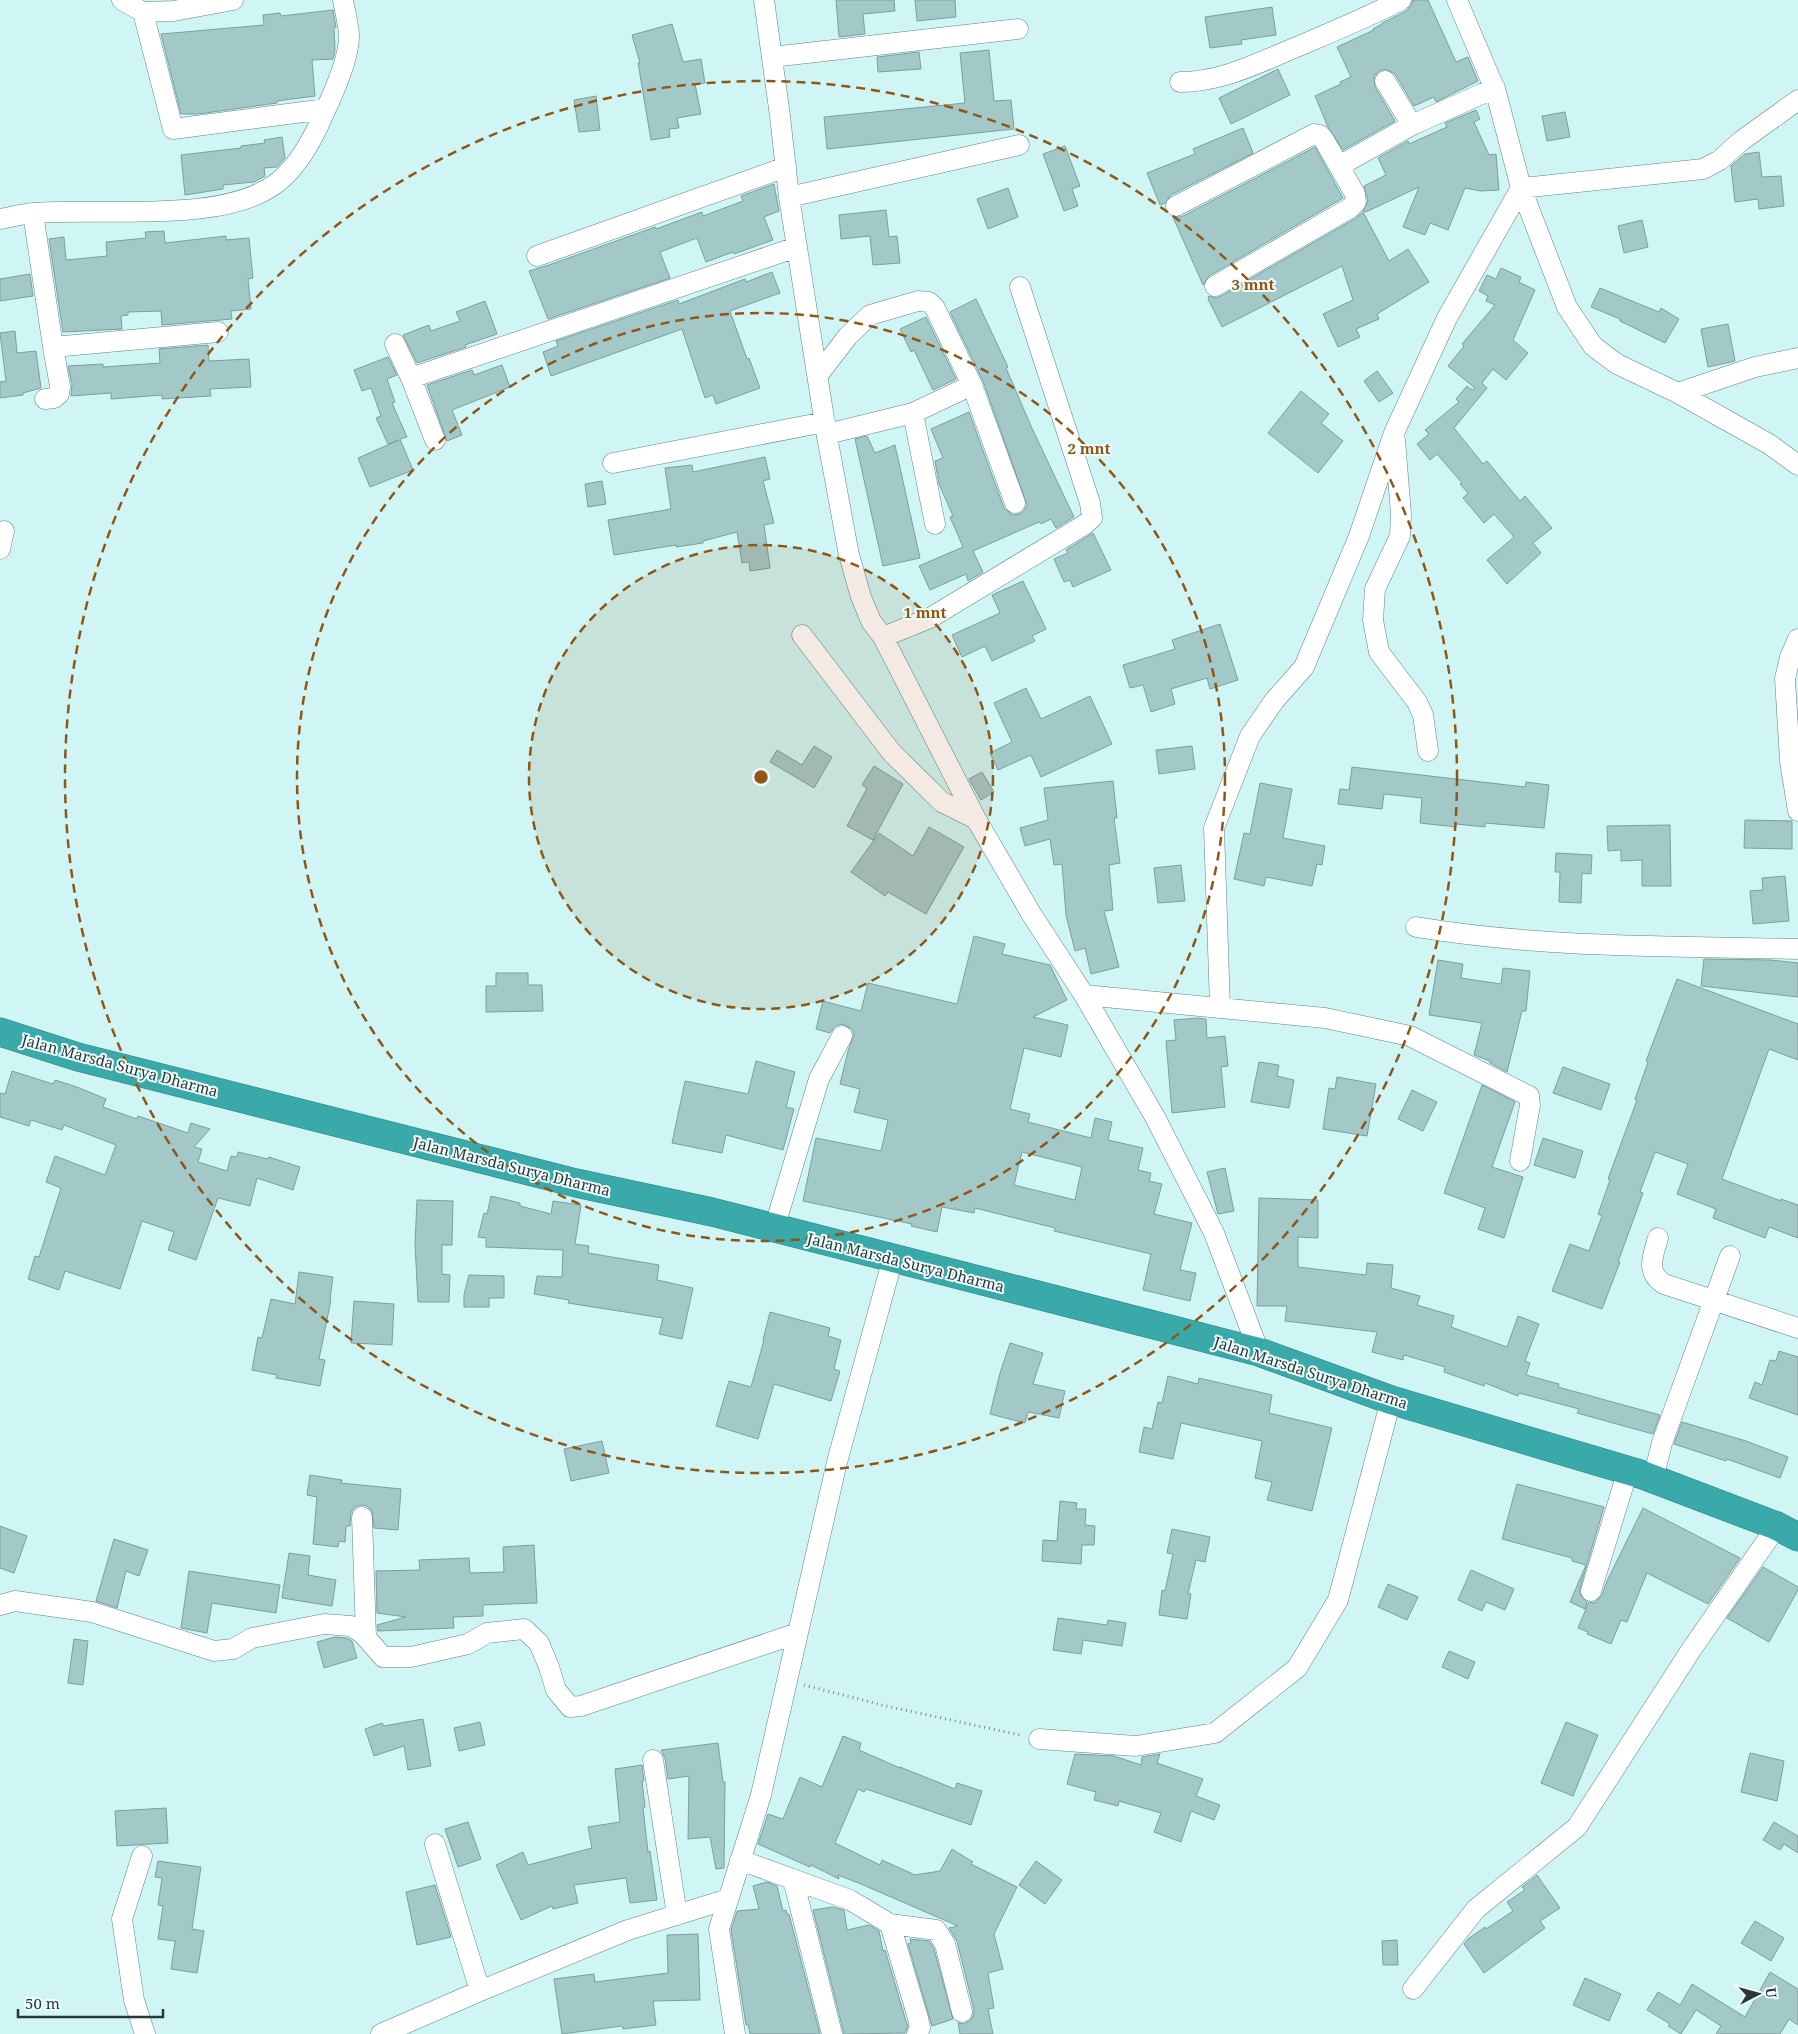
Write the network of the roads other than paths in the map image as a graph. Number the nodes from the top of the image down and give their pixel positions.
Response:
1 (122, 0) edge
2 (233, 0) edge
3 (343, 0) edge
4 (764, 0) edge
5 (1401, 0) edge
6 (1458, 0) edge
7 (143, 12) junction
8 (1018, 29) dead end
9 (772, 57) junction
10 (1385, 81) dead end
11 (1180, 82) dead end
12 (1495, 88) junction
13 (1798, 100) edge
14 (326, 109) junction
15 (1412, 125) junction
16 (1020, 145) dead end
17 (786, 166) junction
18 (1339, 166) junction
19 (1521, 188) junction
20 (789, 197) junction
21 (1176, 206) dead end
22 (34, 213) junction
23 (0, 219) edge
24 (797, 247) junction
25 (537, 256) dead end
26 (1215, 286) dead end
27 (1020, 287) dead end
28 (218, 332) dead end
29 (394, 344) dead end
30 (53, 347) junction
31 (1798, 358) edge
32 (818, 375) junction
33 (411, 378) junction
34 (972, 384) junction
35 (1678, 393) junction
36 (45, 399) dead end
37 (913, 413) junction
38 (826, 428) junction
39 (1394, 433) junction
40 (435, 440) dead end
41 (613, 463) dead end
42 (1798, 465) edge
43 (1015, 503) dead end
44 (935, 524) dead end
45 (802, 635) dead end
46 (883, 637) junction
47 (1798, 639) edge
48 (1428, 751) dead end
49 (1798, 811) edge
50 (976, 818) junction
51 (1416, 928) dead end
52 (1798, 949) edge
53 (1084, 995) junction
54 (1220, 1007) junction
55 (0, 1032) edge
56 (842, 1036) dead end
57 (1520, 1161) dead end
58 (774, 1229) junction
59 (1658, 1238) dead end
60 (1730, 1256) dead end
61 (893, 1258) junction
62 (1714, 1300) junction
63 (1798, 1328) edge
64 (1259, 1352) junction
65 (1391, 1400) junction
66 (1628, 1470) junction
67 (1653, 1479) junction
68 (362, 1517) dead end
69 (1791, 1528) edge
70 (1591, 1591) dead end
71 (0, 1605) edge
72 (798, 1633) junction
73 (366, 1637) junction
74 (1039, 1739) road end
75 (653, 1760) dead end
76 (435, 1844) dead end
77 (142, 1856) dead end
78 (740, 1860) junction
79 (793, 1879) junction
80 (728, 1899) junction
81 (677, 1915) junction
82 (890, 1924) junction
83 (1412, 1989) dead end
84 (480, 1991) junction
85 (962, 2012) dead end
86 (145, 2034) edge
87 (381, 2034) edge
88 (735, 2034) edge
89 (832, 2034) edge
90 (917, 2034) edge

1 - 7 street
2 - 7 street
3 - 14 street
4 - 9 street
5 - 11 street
6 - 12 street
7 - 14 street
8 - 9 street
9 - 17 street
10 - 15 street
12 - 15 street
12 - 19 street
13 - 19 street
14 - 22 street
15 - 18 street
16 - 20 street
17 - 20 street
17 - 25 street
18 - 21 street
18 - 26 street
19 - 35 street
19 - 39 street
20 - 24 street
22 - 23 street
22 - 30 street
24 - 32 street
24 - 33 street
27 - 46 street
28 - 30 street
29 - 33 street
30 - 36 street
31 - 35 street
32 - 34 street
32 - 38 street
33 - 40 street
34 - 37 street
34 - 43 street
35 - 42 street
37 - 38 street
37 - 44 street
38 - 41 street
38 - 46 street
39 - 48 street
39 - 54 street
45 - 50 street
46 - 50 street
47 - 49 street
50 - 53 street
51 - 52 street
53 - 54 street
53 - 64 street
54 - 57 street
55 - 58 highway, Jalan Marsda Surya Dharma
56 - 58 street
58 - 61 highway, Jalan Marsda Surya Dharma
59 - 62 street
60 - 62 street
61 - 64 highway, Jalan Marsda Surya Dharma
61 - 72 street
62 - 63 street
62 - 67 street
64 - 65 highway, Jalan Marsda Surya Dharma
65 - 66 highway, Jalan Marsda Surya Dharma
65 - 74 street
66 - 67 highway, Jalan Marsda Surya Dharma
66 - 70 street
67 - 69 highway, Jalan Marsda Surya Dharma
68 - 73 street
69 - 83 street
71 - 73 street
72 - 73 street
72 - 78 street
75 - 81 street
76 - 84 street
77 - 86 street
78 - 79 street
78 - 80 street
79 - 82 street
79 - 89 street
80 - 81 street
80 - 88 street
81 - 84 street
82 - 85 street
82 - 90 street
84 - 87 street

